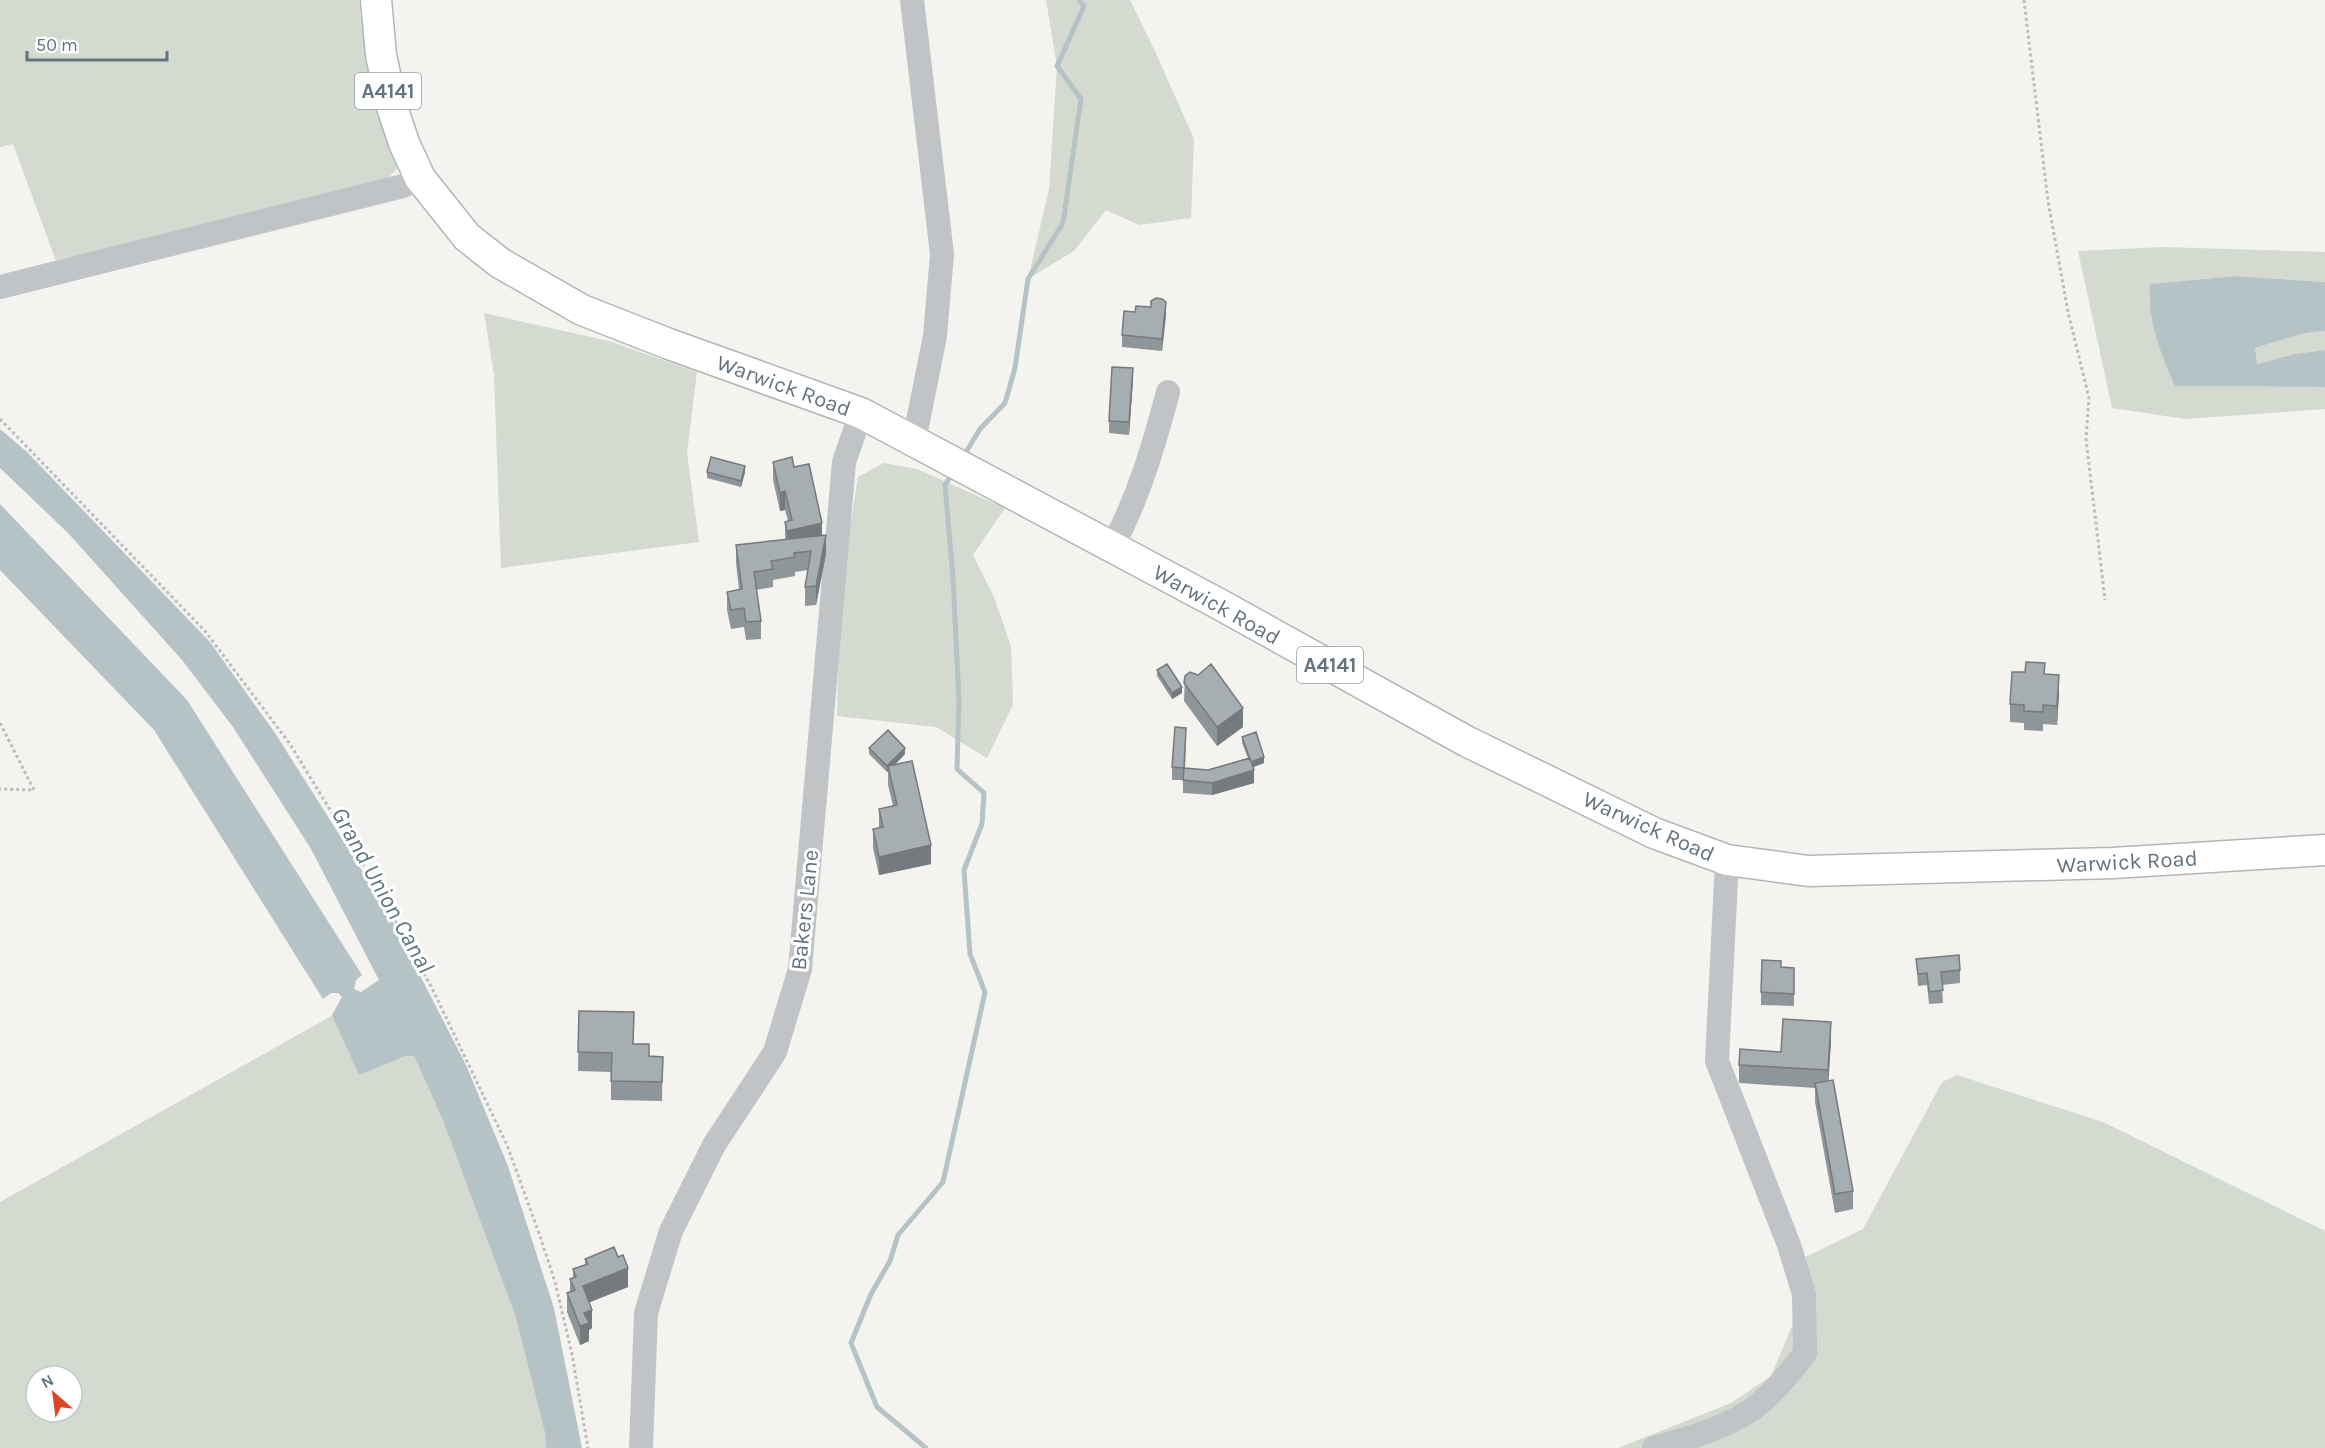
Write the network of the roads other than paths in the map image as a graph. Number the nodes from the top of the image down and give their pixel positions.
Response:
1 (376, 0) edge
2 (912, 0) edge
3 (420, 178) junction
4 (0, 287) edge
5 (1168, 392) dead end
6 (861, 413) junction
7 (914, 441) junction
8 (1112, 547) junction
9 (2325, 850) edge
10 (1727, 860) junction
11 (641, 1448) edge
12 (1654, 1448) edge

1 - 3 main road, Warwick Road / A4141
2 - 7 street
3 - 4 street
3 - 6 main road, Warwick Road / A4141
5 - 8 street
6 - 7 main road, Warwick Road / A4141
6 - 11 street, Bakers Lane
7 - 8 main road, Warwick Road / A4141
8 - 10 main road, Warwick Road / A4141
9 - 10 main road, Warwick Road / A4141
10 - 12 street

